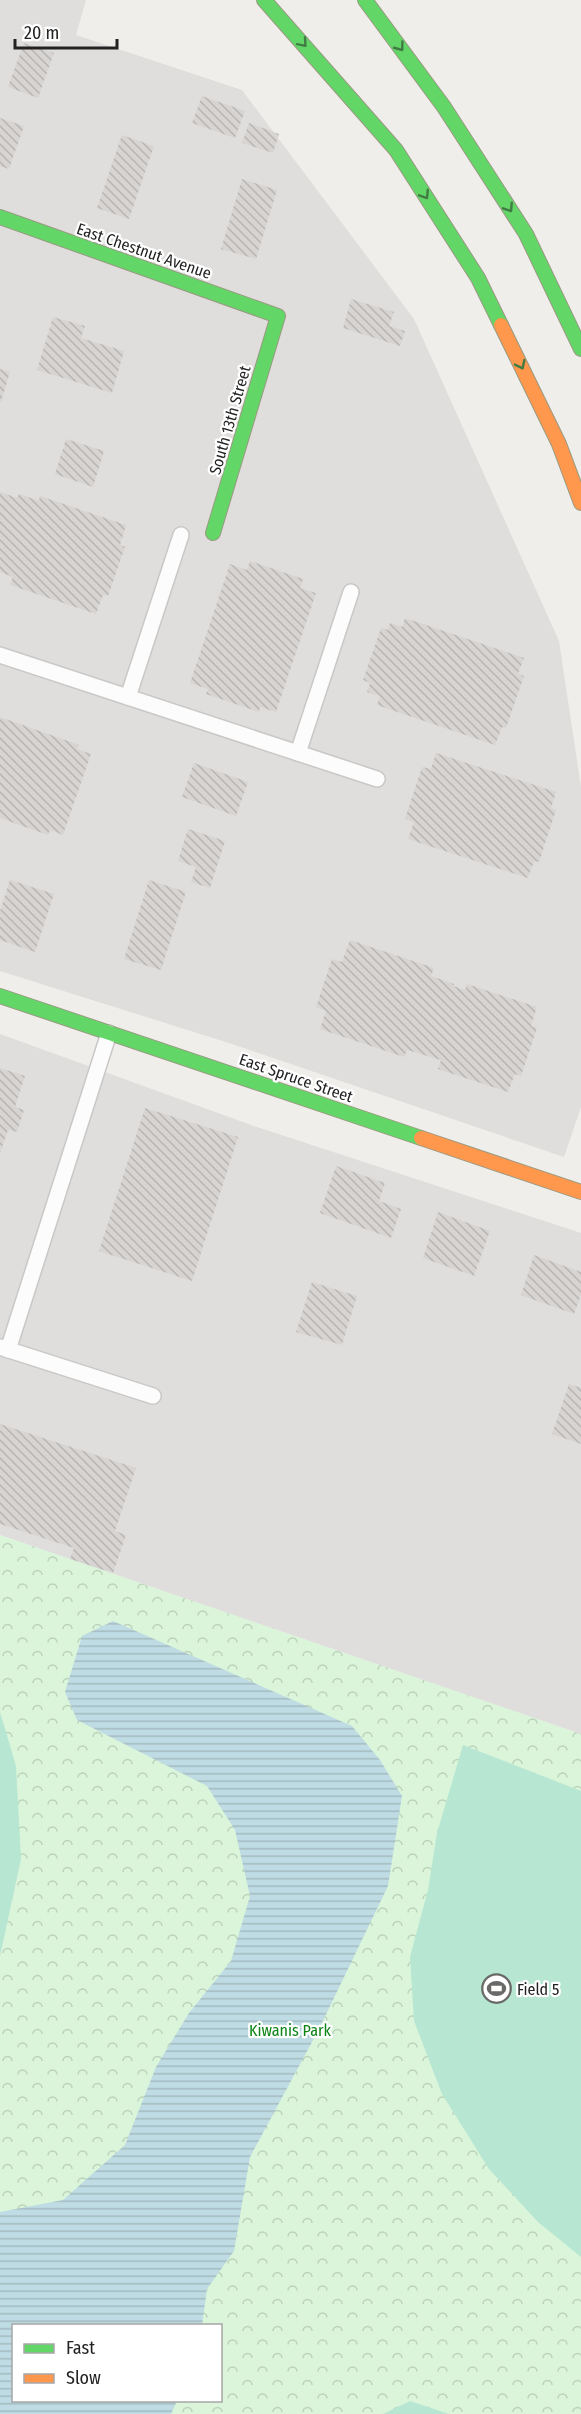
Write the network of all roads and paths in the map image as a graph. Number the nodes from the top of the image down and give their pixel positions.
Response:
1 (264, 0) edge
2 (365, 0) edge
3 (0, 218) edge
4 (278, 316) joint
5 (581, 349) edge
6 (581, 502) edge
7 (213, 533) dead end
8 (181, 535) dead end
9 (351, 592) dead end
10 (0, 655) edge
11 (128, 697) junction
12 (298, 753) junction
13 (377, 779) dead end
14 (0, 996) edge
15 (109, 1033) junction
16 (581, 1191) edge
17 (4, 1348) edge
18 (153, 1396) dead end

1 -> 6 main road
2 -> 5 main road
3 - 4 main road, East Chestnut Avenue
4 - 7 main road, South 13th Street
8 - 11 lane
9 - 12 lane
10 - 11 lane
11 - 12 lane
12 - 13 lane
14 - 15 main road, East Spruce Street
15 - 16 main road, East Spruce Street
15 - 17 lane
17 - 18 lane

